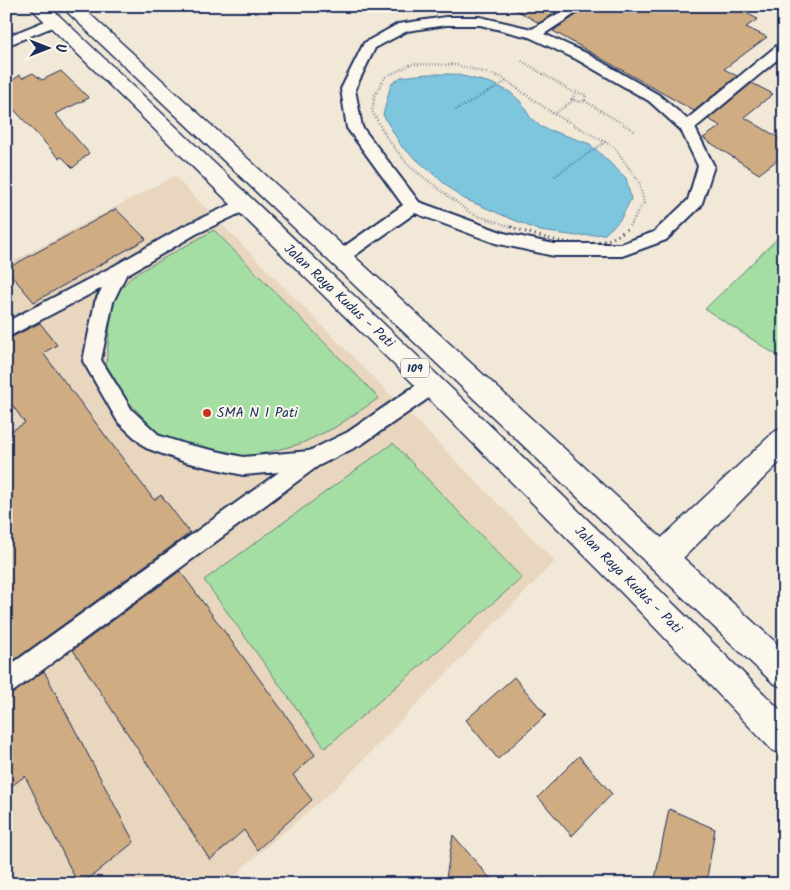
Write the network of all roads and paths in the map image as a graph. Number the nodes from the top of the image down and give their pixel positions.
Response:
1 (581, 6) edge
2 (54, 11) edge
3 (534, 34) junction
4 (6, 42) edge
5 (784, 47) edge
6 (522, 61) dead end
7 (508, 81) junction
8 (574, 93) junction
9 (574, 100) junction
10 (585, 101) junction
11 (456, 110) dead end
12 (554, 114) junction
13 (688, 127) junction
14 (636, 132) dead end
15 (605, 142) junction
16 (554, 176) dead end
17 (243, 205) junction
18 (413, 206) junction
19 (341, 257) junction
20 (120, 271) junction
21 (6, 331) edge
22 (432, 385) junction
23 (784, 440) edge
24 (311, 460) junction
25 (663, 557) junction
26 (784, 672) edge
27 (6, 683) edge
28 (784, 738) edge

1 - 3 lane
2 - 4 lane
2 - 17 main road, Jalan Raya Kudus - Pati / 109
2 - 19 main road, 109
3 - 13 lane
3 - 18 lane
5 - 13 lane
6 - 8 path
7 - 11 path
7 - 12 path
7 - 15 path
8 - 9 path
8 - 10 path
9 - 10 path
9 - 12 path
10 - 14 path
12 - 15 path
13 - 18 lane
15 - 16 path
17 - 20 lane
17 - 22 main road, Jalan Raya Kudus - Pati / 109
18 - 19 lane
19 - 25 main road, 109
20 - 21 lane
20 - 24 lane
22 - 24 lane
22 - 28 main road, Jalan Raya Kudus - Pati / 109
23 - 25 main road
24 - 27 lane
25 - 26 main road, 109

